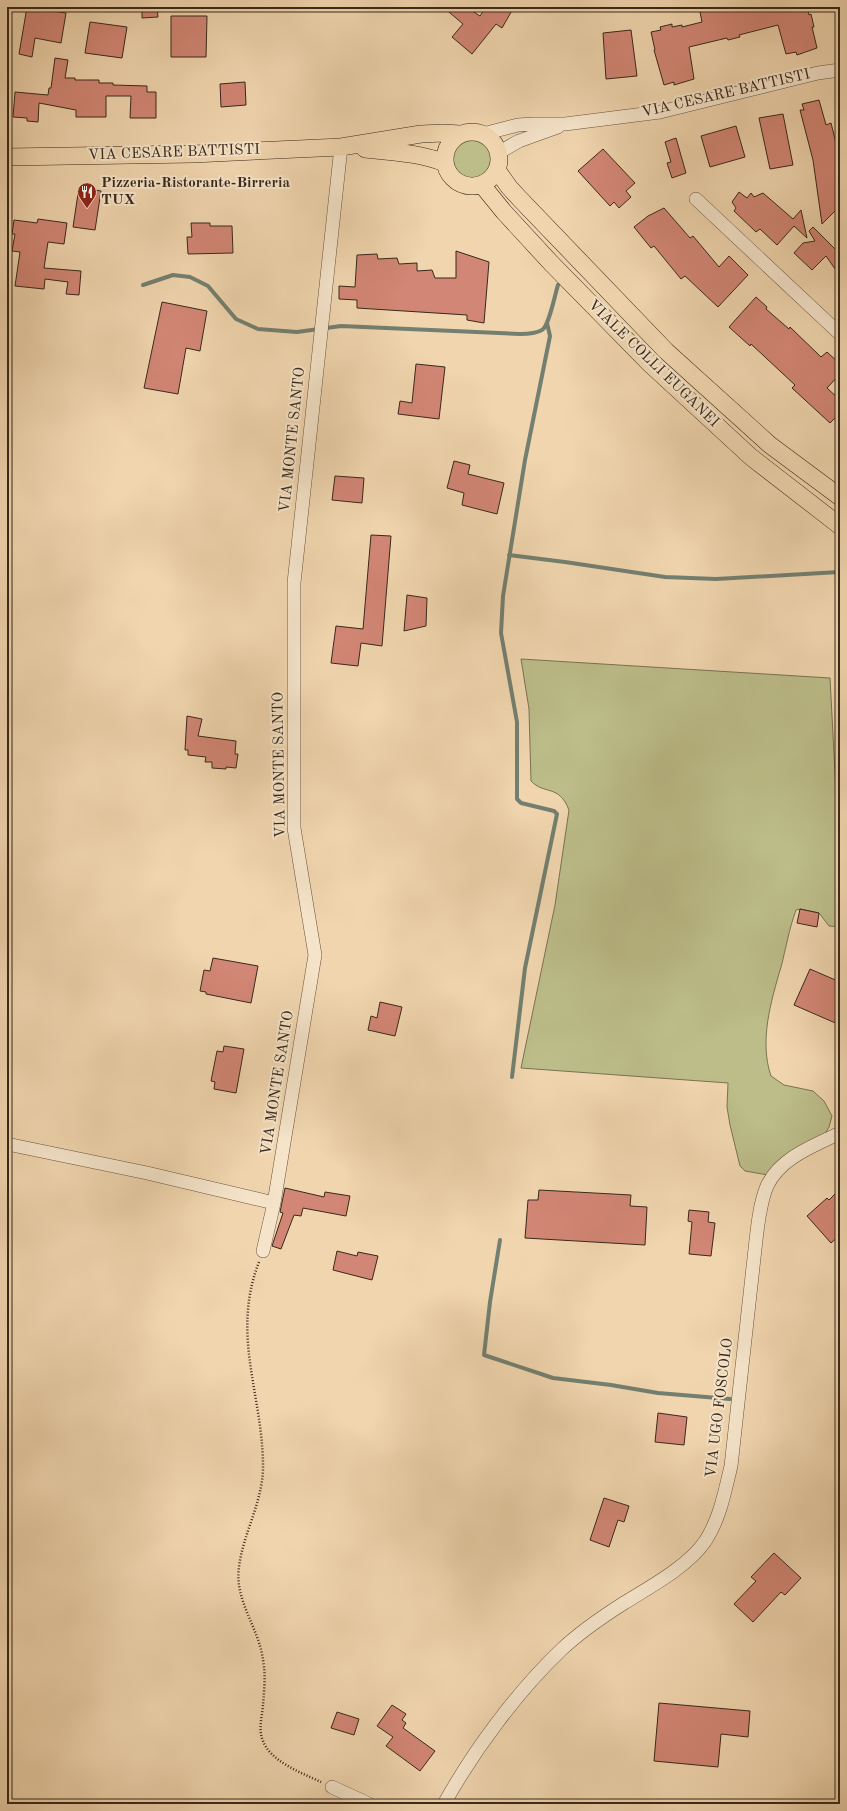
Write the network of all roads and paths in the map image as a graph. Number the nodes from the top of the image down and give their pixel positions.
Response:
1 (840, 70) edge
2 (565, 124) junction
3 (460, 134) junction
4 (483, 134) junction
5 (341, 147) junction
6 (498, 153) junction
7 (7, 157) edge
8 (444, 163) junction
9 (497, 170) junction
10 (482, 185) junction
11 (696, 199) dead end
12 (840, 334) edge
13 (840, 496) edge
14 (840, 526) edge
15 (840, 1133) edge
16 (7, 1144) edge
17 (274, 1203) junction
18 (263, 1251) joint
19 (332, 1787) joint
20 (369, 1804) edge
21 (444, 1804) edge

1 - 2 street, VIA CESARE BATTISTI
2 - 4 street, VIA CESARE BATTISTI
2 - 6 street, VIA CESARE BATTISTI
3 - 4 main road, VIA CESARE BATTISTI
3 - 5 main road, VIA CESARE BATTISTI
3 - 8 main road
4 - 6 main road
5 - 7 main road, VIA CESARE BATTISTI
5 - 8 main road, VIA CESARE BATTISTI
5 - 17 street, VIA MONTE SANTO
6 - 9 main road
8 - 10 main road
9 - 10 main road
9 - 13 main road, VIALE COLLI EUGANEI
10 - 14 main road, VIALE COLLI EUGANEI
11 - 12 street
15 - 21 street, VIA UGO FOSCOLO
16 - 17 street
17 - 18 street, VIA MONTE SANTO
18 - 19 path
19 - 20 street

